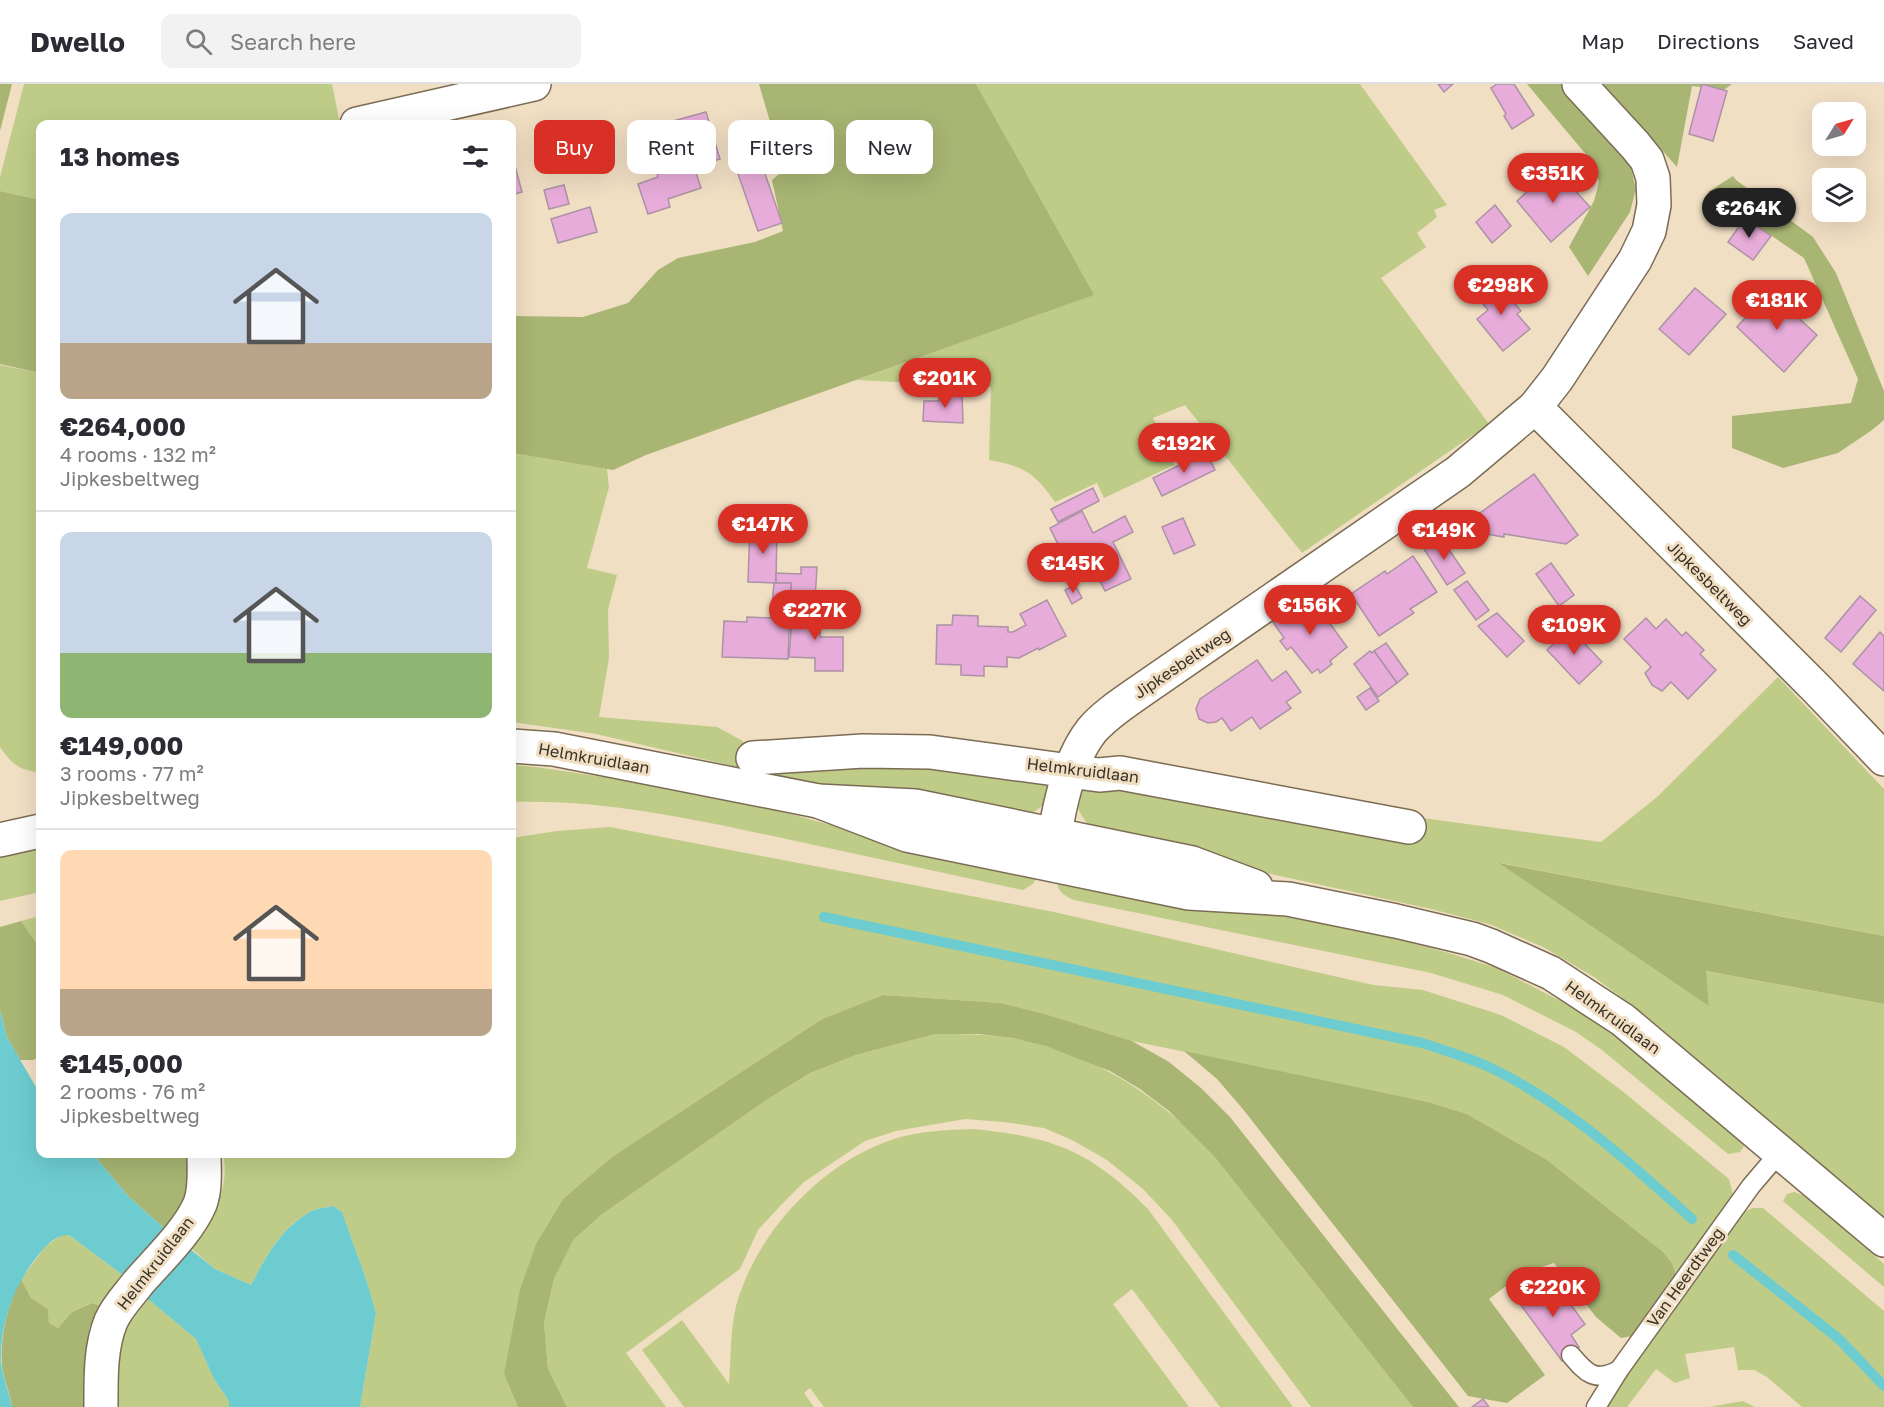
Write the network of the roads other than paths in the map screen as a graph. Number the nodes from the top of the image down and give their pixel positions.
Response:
1 (534, 84) edge
2 (1579, 84) edge
3 (375, 120) edge
4 (1535, 407) junction
5 (516, 746) edge
6 (753, 758) dead end
7 (1884, 759) edge
8 (1071, 770) junction
9 (1409, 827) dead end
10 (36, 832) edge
11 (0, 840) edge
12 (1052, 850) junction
13 (1780, 1152) junction
14 (204, 1158) edge
15 (1884, 1240) edge
16 (1571, 1355) dead end
17 (1619, 1370) junction
18 (101, 1407) edge
19 (1596, 1407) edge

1 - 3 street
2 - 4 street, Jipkesbeltweg
4 - 7 street, Jipkesbeltweg
4 - 8 street, Jipkesbeltweg
5 - 12 street, Helmkruidlaan
6 - 8 street, Helmkruidlaan
8 - 9 street, Helmkruidlaan
8 - 12 street, Jipkesbeltweg
10 - 11 street
12 - 13 street, Helmkruidlaan
13 - 15 street, Helmkruidlaan
13 - 17 lane, Van Heerdtweg
14 - 18 street, Helmkruidlaan
16 - 17 lane
17 - 19 lane, Van Heerdtweg

